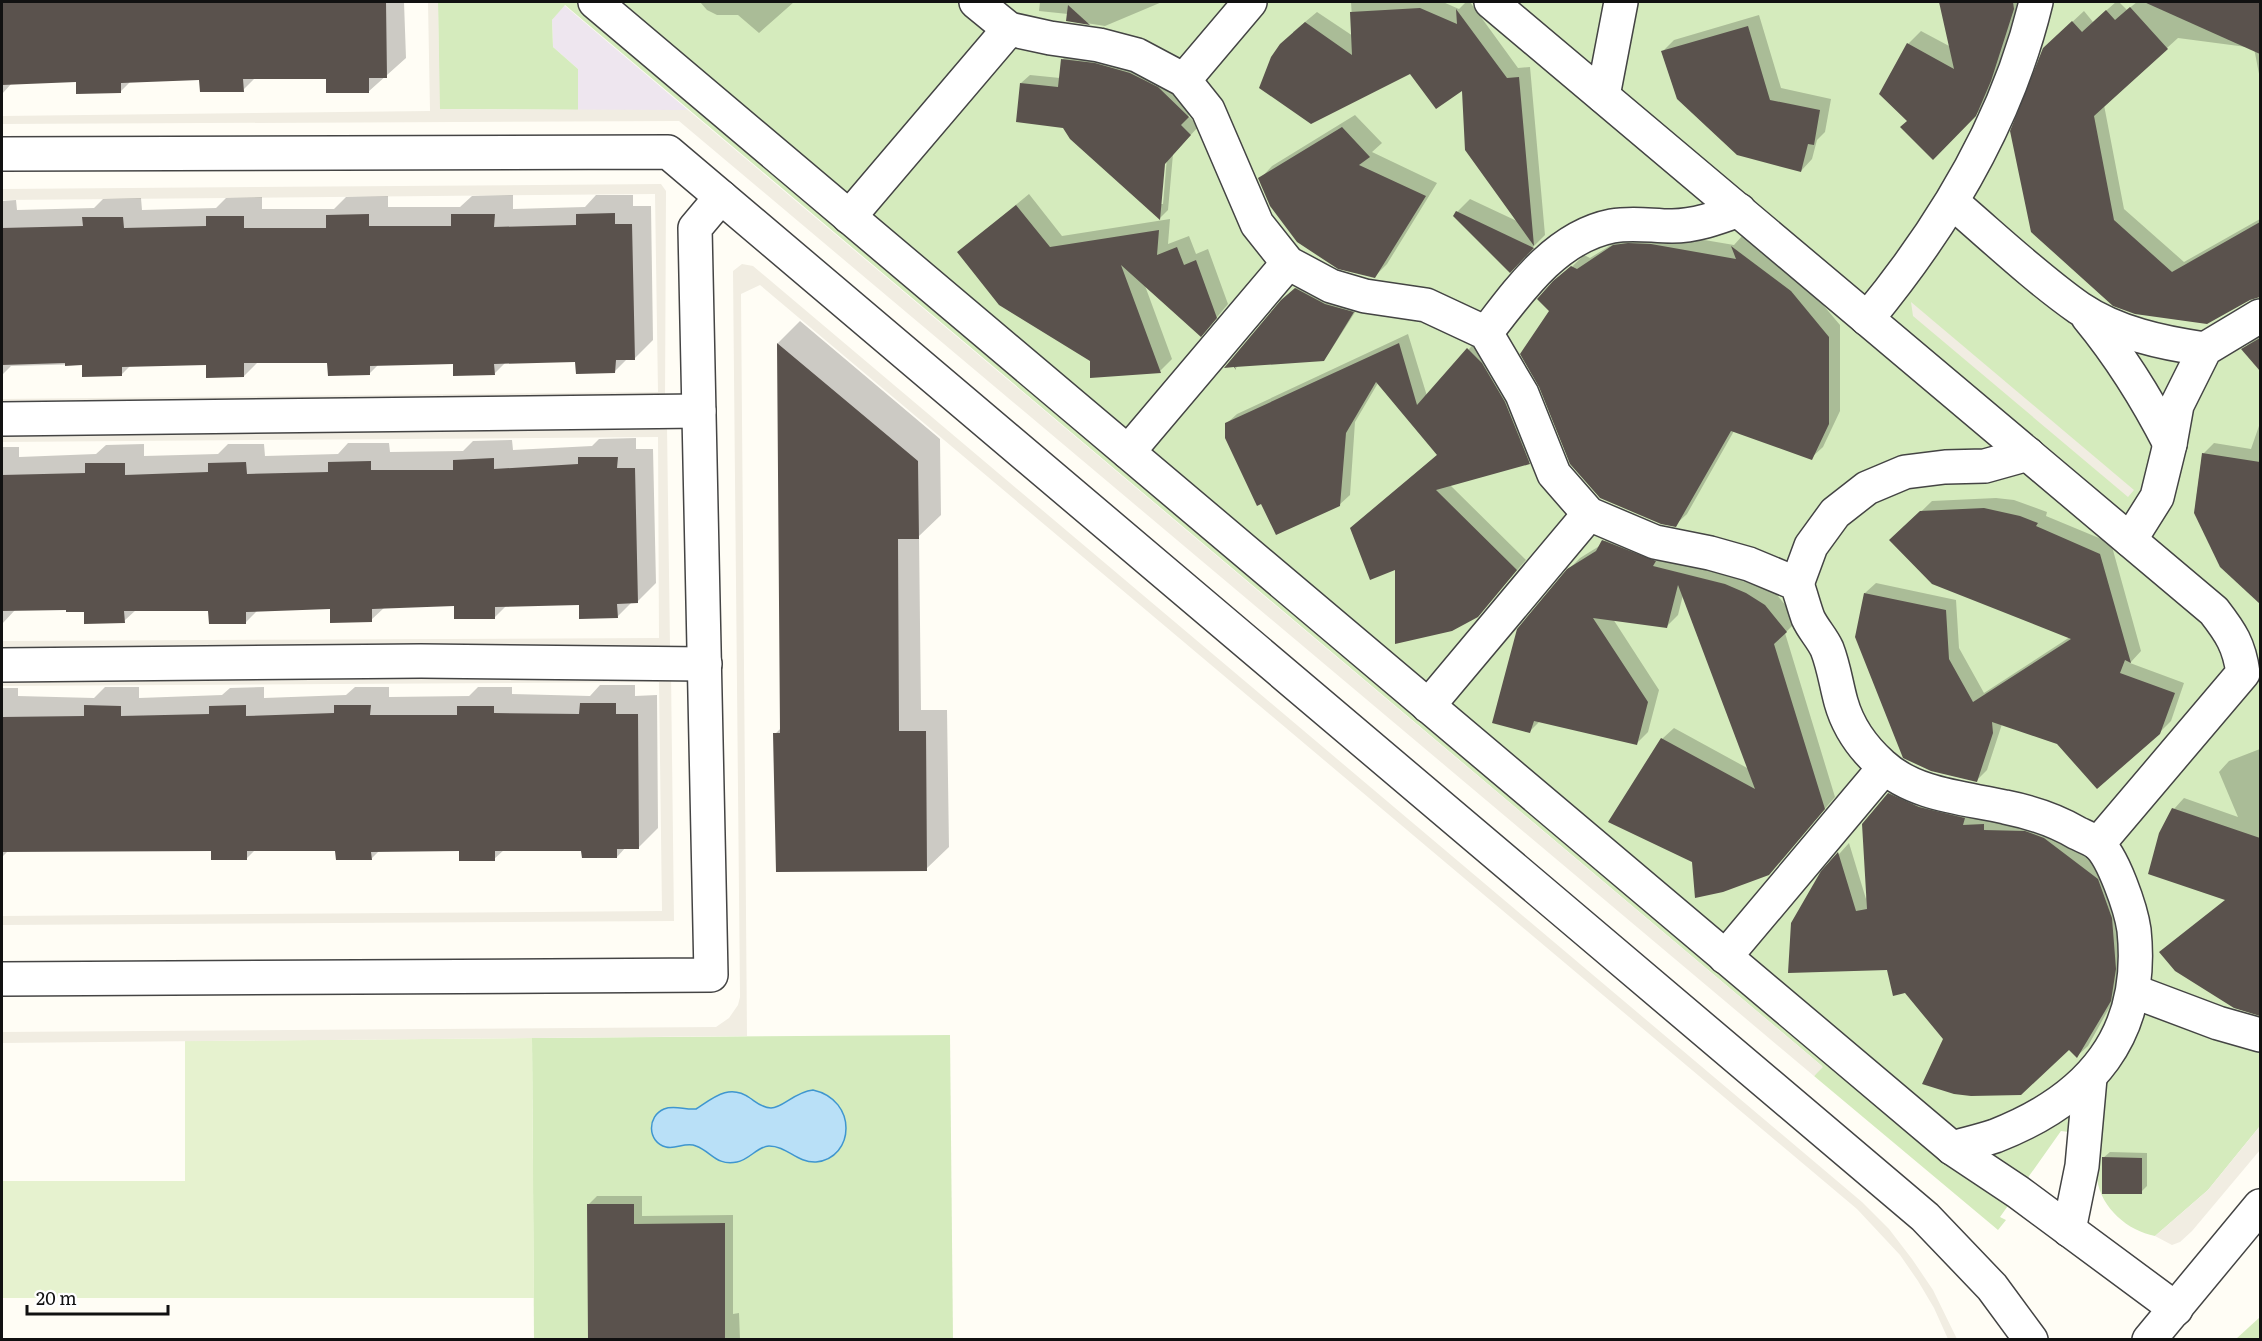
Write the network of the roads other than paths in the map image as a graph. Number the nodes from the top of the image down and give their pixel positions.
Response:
1 (595, 2) edge
2 (976, 2) edge
3 (1250, 2) edge
4 (1491, 2) edge
5 (1621, 2) edge
6 (2036, 2) edge
7 (1009, 29) junction
8 (1184, 80) junction
9 (1603, 96) junction
10 (2, 154) edge
11 (721, 197) junction
12 (1952, 202) junction
13 (1738, 210) junction
14 (849, 217) junction
15 (1288, 263) junction
16 (2081, 309) junction
17 (2260, 316) edge
18 (1867, 319) junction
19 (1486, 333) junction
20 (2205, 349) junction
21 (699, 411) junction
22 (2, 419) edge
23 (2170, 444) junction
24 (1128, 452) junction
25 (2028, 454) junction
26 (1589, 514) junction
27 (2130, 540) junction
28 (1797, 584) junction
29 (705, 664) junction
30 (2, 665) edge
31 (2252, 674) edge
32 (1428, 706) junction
33 (1884, 768) junction
34 (2098, 844) junction
35 (1725, 957) junction
36 (2, 979) edge
37 (2133, 991) junction
38 (2260, 1035) edge
39 (2090, 1078) junction
40 (1952, 1148) junction
41 (2260, 1206) edge
42 (2069, 1230) junction
43 (2260, 1240) edge
44 (2208, 1271) junction
45 (2176, 1309) junction
46 (2031, 1340) edge
47 (2149, 1340) edge

1 - 14 street
2 - 7 street
3 - 8 street
4 - 9 street
5 - 9 street
6 - 12 street
7 - 8 street
7 - 14 street
8 - 15 street
9 - 13 street
10 - 11 street
11 - 21 street
11 - 46 street
12 - 16 street
12 - 18 street
13 - 18 street
13 - 19 street
14 - 24 street
15 - 19 street
15 - 24 street
16 - 20 street
16 - 23 street
17 - 20 street
18 - 25 street
19 - 26 street
20 - 23 street
21 - 22 street
21 - 29 street
23 - 27 street
24 - 32 street
25 - 27 street
25 - 28 street
26 - 28 street
26 - 32 street
27 - 31 street
28 - 33 street
29 - 30 street
29 - 36 street
31 - 34 street
32 - 35 street
33 - 34 street
33 - 35 street
34 - 37 street
35 - 40 street
37 - 38 street
37 - 39 street
39 - 40 street
39 - 42 street
40 - 42 street
41 - 44 street
42 - 45 street
43 - 44 street
44 - 45 street
45 - 47 street

